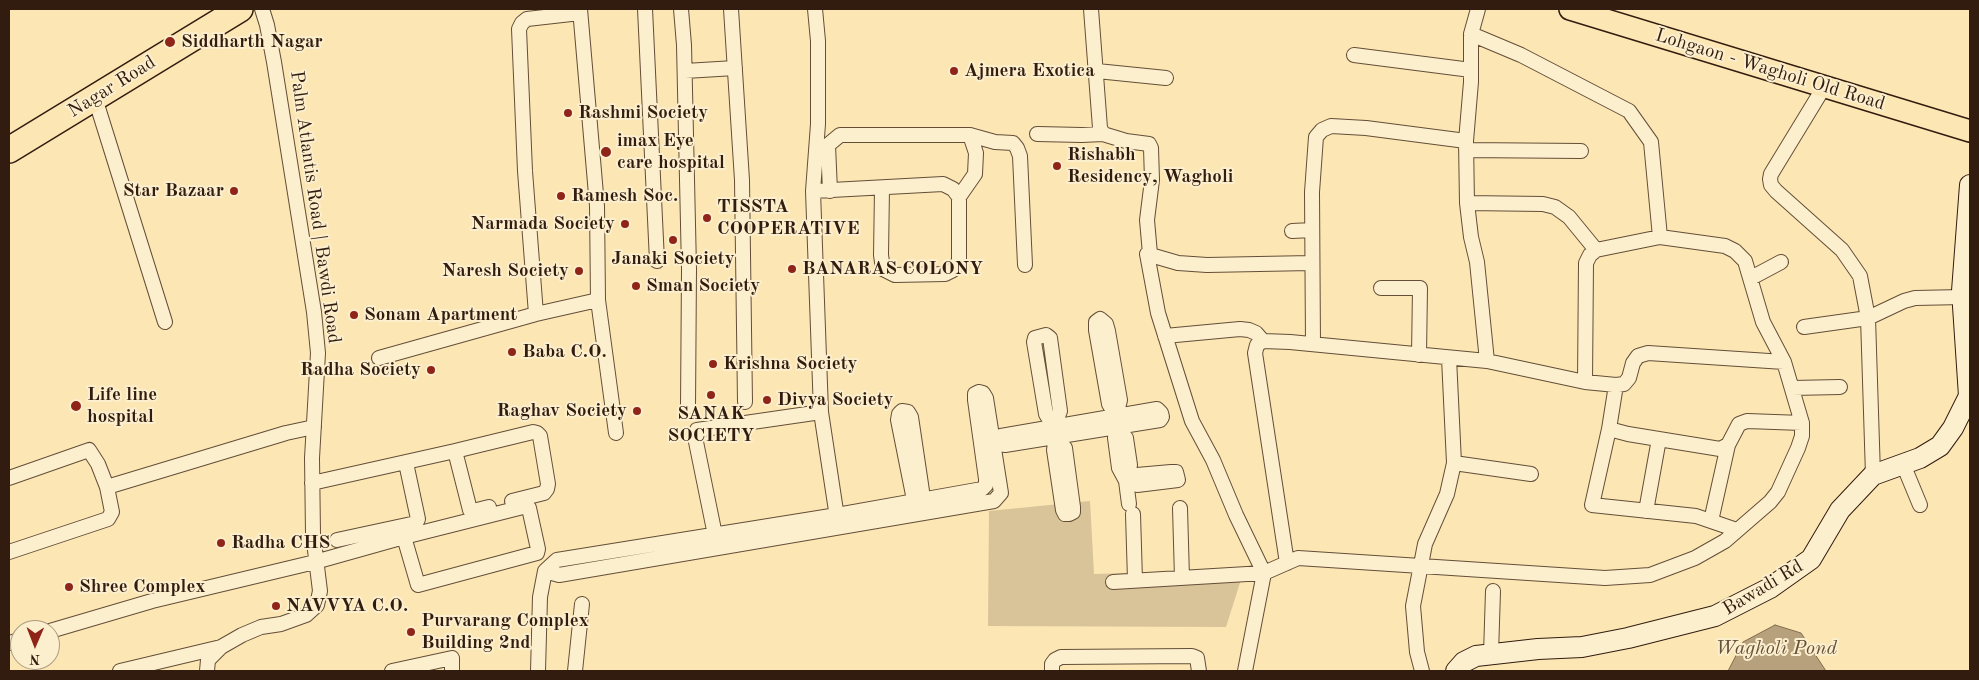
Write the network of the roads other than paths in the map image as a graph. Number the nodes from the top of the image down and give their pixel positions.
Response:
1 (212, 9) edge
2 (240, 9) edge
3 (262, 9) edge
4 (645, 9) edge
5 (681, 9) edge
6 (731, 9) edge
7 (815, 9) edge
8 (1091, 9) edge
9 (1478, 9) edge
10 (1570, 9) edge
11 (580, 11) edge
12 (1470, 34) junction
13 (1354, 56) dead end
14 (735, 68) junction
15 (1471, 70) junction
16 (685, 71) junction
17 (1097, 71) junction
18 (115, 76) junction
19 (1166, 78) dead end
20 (1824, 87) junction
21 (95, 98) junction
22 (1970, 131) edge
23 (9, 132) edge
24 (1037, 134) dead end
25 (1103, 134) junction
26 (970, 135) junction
27 (1466, 146) junction
28 (9, 150) edge
29 (1580, 151) dead end
30 (1970, 185) edge
31 (882, 189) junction
32 (813, 191) junction
33 (830, 191) junction
34 (959, 197) junction
35 (1467, 202) junction
36 (1312, 230) junction
37 (1292, 231) dead end
38 (1660, 237) junction
39 (1596, 250) junction
40 (1150, 254) junction
41 (657, 261) dead end
42 (1781, 262) dead end
43 (1311, 263) junction
44 (1025, 265) dead end
45 (1751, 278) junction
46 (1381, 288) dead end
47 (1962, 297) junction
48 (598, 300) junction
49 (536, 314) junction
50 (1868, 318) junction
51 (166, 322) dead end
52 (1804, 327) dead end
53 (1165, 336) junction
54 (1263, 341) junction
55 (1313, 344) junction
56 (1419, 355) junction
57 (380, 358) dead end
58 (1450, 358) junction
59 (1968, 359) edge
60 (1487, 362) junction
61 (1784, 362) junction
62 (1586, 382) junction
63 (1616, 385) junction
64 (1840, 387) dead end
65 (1792, 388) junction
66 (1970, 399) edge
67 (745, 402) dead end
68 (688, 407) dead end
69 (821, 412) junction
70 (1117, 421) junction
71 (1802, 423) junction
72 (314, 427) junction
73 (1609, 429) junction
74 (1055, 432) junction
75 (616, 433) dead end
76 (1659, 439) junction
77 (988, 443) junction
78 (1728, 445) junction
79 (455, 451) junction
80 (406, 463) junction
81 (1454, 463) junction
82 (1903, 464) junction
83 (1532, 474) dead end
84 (1874, 475) junction
85 (9, 478) edge
86 (312, 483) junction
87 (107, 487) junction
88 (985, 487) junction
89 (999, 498) junction
90 (1920, 505) dead end
91 (919, 507) junction
92 (1180, 508) dead end
93 (1646, 511) junction
94 (838, 521) junction
95 (1711, 521) junction
96 (1737, 530) junction
97 (404, 537) junction
98 (337, 540) dead end
99 (708, 540) junction
100 (9, 552) edge
101 (316, 562) junction
102 (1287, 563) junction
103 (1422, 567) junction
104 (1264, 573) junction
105 (1182, 578) junction
106 (1135, 580) junction
107 (1113, 582) dead end
108 (1493, 591) dead end
109 (582, 604) dead end
110 (60, 628) edge
111 (221, 647) junction
112 (1491, 654) junction
113 (120, 671) edge
114 (208, 671) edge
115 (392, 671) edge
116 (452, 671) edge
117 (538, 671) edge
118 (575, 671) edge
119 (1052, 671) edge
120 (1199, 671) edge
121 (1245, 671) edge
122 (1422, 671) edge
123 (1456, 671) edge

1 - 18 highway, Nagar Road
2 - 18 highway, Nagar Road
3 - 72 street, Palm Atlantis Road | Bawdi Road
4 - 41 street
5 - 16 street
6 - 14 street
7 - 32 street
8 - 17 street
9 - 12 street
10 - 20 main road, Lohgaon - Wagholi Old Road
11 - 48 street
11 - 49 street
12 - 15 street
12 - 38 street
13 - 15 street
14 - 16 street
14 - 67 street
15 - 27 street
16 - 68 street
17 - 19 street
17 - 25 street
18 - 21 highway, Nagar Road
18 - 23 highway, Nagar Road
20 - 22 main road, Lohgaon - Wagholi Old Road
20 - 50 street
21 - 28 highway, Nagar Road
21 - 51 street
24 - 25 street
25 - 40 street
26 - 33 street
26 - 34 street
26 - 44 street
27 - 29 street
27 - 35 street
27 - 36 street
30 - 47 street, Bawadi Rd
31 - 33 street
31 - 34 street
31 - 34 street
32 - 33 street
32 - 69 street
35 - 39 street
35 - 60 street
36 - 37 street
36 - 43 street
38 - 39 street
38 - 45 street
39 - 62 street
40 - 43 street
40 - 53 street
42 - 45 street
43 - 55 street
45 - 61 street
46 - 56 street
47 - 50 street
47 - 59 street, Bawadi Rd
48 - 49 street
48 - 75 street
49 - 57 street
50 - 52 street
50 - 84 street
53 - 54 street
53 - 104 street
54 - 55 street
54 - 102 street
55 - 56 street
56 - 58 street
58 - 60 street
58 - 81 street
59 - 66 street, Bawadi Rd
60 - 62 street
61 - 63 street
61 - 65 street
62 - 63 street
63 - 73 street
64 - 65 street
65 - 71 street
66 - 82 street, Bawadi Rd
69 - 94 street
69 - 99 street
70 - 70 street
70 - 74 street
70 - 106 street
71 - 78 street
71 - 96 street
72 - 86 street, Palm Atlantis Road | Bawdi Road
72 - 87 street
73 - 76 street
73 - 93 street
74 - 74 street
74 - 77 street
76 - 78 street
76 - 93 street
77 - 88 street
77 - 89 street
78 - 95 street
79 - 79 street
79 - 80 street
80 - 86 street
80 - 98 street
81 - 83 street
81 - 103 street
82 - 84 street, Bawadi Rd
82 - 90 street
84 - 112 street, Bawadi Rd
85 - 87 street
86 - 101 street, Palm Atlantis Road | Bawdi Road
87 - 100 street
88 - 89 street
88 - 91 street
89 - 91 street
91 - 91 street
91 - 94 street
92 - 105 street
93 - 95 street
94 - 99 street
95 - 96 street
96 - 103 street
97 - 97 street
97 - 101 street
99 - 117 street
101 - 110 street
101 - 111 street, Palm Atlantis Road | Bawdi Road
102 - 103 street
102 - 104 street
103 - 122 street
104 - 105 street
104 - 121 street
105 - 106 street
106 - 107 street
108 - 112 street
109 - 118 street
111 - 113 street, Palm Atlantis Road | Bawdi Road
111 - 114 street
112 - 123 street, Bawadi Rd
115 - 116 street
119 - 120 street

